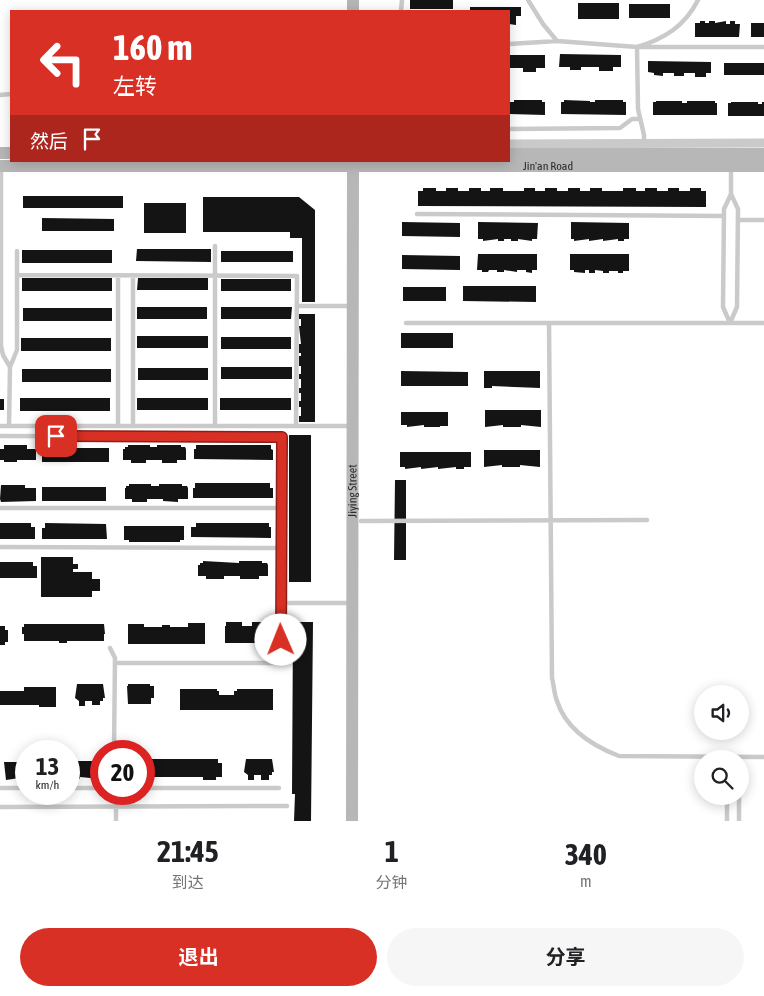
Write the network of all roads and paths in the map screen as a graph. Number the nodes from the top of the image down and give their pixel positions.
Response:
1 (528, 0) edge
2 (698, 0) edge
3 (557, 41) junction
4 (510, 44) edge
5 (637, 46) junction
6 (764, 47) edge
7 (640, 119) junction
8 (510, 129) edge
9 (644, 143) junction
10 (764, 143) edge
11 (510, 144) edge
12 (510, 154) edge
13 (764, 154) edge
14 (0, 161) edge
15 (119, 162) edge
16 (357, 164) edge
17 (731, 166) junction
18 (764, 166) edge
19 (731, 194) junction
20 (417, 214) dead end
21 (724, 216) junction
22 (738, 220) junction
23 (764, 220) edge
24 (215, 246) dead end
25 (17, 251) dead end
26 (17, 275) junction
27 (118, 275) junction
28 (133, 275) junction
29 (215, 275) junction
30 (297, 306) junction
31 (353, 306) junction
32 (406, 323) dead end
33 (549, 323) junction
34 (730, 323) junction
35 (764, 323) edge
36 (1, 334) edge
37 (10, 367) junction
38 (0, 426) edge
39 (9, 426) junction
40 (118, 426) junction
41 (133, 426) junction
42 (215, 426) junction
43 (296, 426) junction
44 (352, 426) junction
45 (0, 436) edge
46 (0, 508) edge
47 (282, 508) junction
48 (551, 520) junction
49 (647, 520) dead end
50 (361, 521) junction
51 (0, 547) edge
52 (281, 548) junction
53 (281, 603) junction
54 (352, 604) junction
55 (110, 648) dead end
56 (115, 663) junction
57 (114, 740) edge
58 (694, 757) edge
59 (764, 757) edge
60 (749, 758) edge
61 (0, 788) edge
62 (15, 788) edge
63 (155, 788) edge
64 (279, 788) dead end
65 (727, 805) edge
66 (739, 805) edge
67 (287, 806) dead end
68 (0, 807) edge
69 (116, 807) junction
70 (116, 821) edge
71 (352, 821) edge
72 (360, 821) edge
73 (728, 821) edge
74 (739, 821) edge

1 - 3 lane
2 - 5 lane
3 - 4 lane
3 - 5 lane
5 - 6 lane
5 - 7 lane
7 - 8 lane
7 - 9 lane
9 - 10 street
9 - 11 street
12 - 13 main road, Jin'an Road
14 - 36 lane
15 - 16 main road, Jin'an Road
16 - 17 main road, Jin'an Road
16 - 31 main road, Jiying Street
16 - 50 main road, Jiying Street
17 - 18 main road, Jin'an Road
17 - 19 lane
19 - 21 lane
19 - 22 lane
20 - 21 lane
21 - 34 lane
22 - 23 lane
22 - 34 lane
24 - 29 lane
25 - 26 lane
26 - 27 lane
26 - 37 lane
27 - 28 lane
27 - 40 lane
28 - 29 lane
28 - 41 lane
29 - 30 lane
29 - 42 lane
30 - 31 lane
30 - 43 lane
31 - 44 main road, Jiying Street
32 - 33 lane
33 - 34 lane
33 - 48 lane
34 - 35 lane
36 - 37 lane
37 - 39 lane
38 - 39 lane
39 - 40 lane
40 - 41 lane
41 - 42 lane
42 - 43 lane
43 - 44 lane
44 - 54 main road, Jiying Street
45 - 47 lane
46 - 47 lane
47 - 52 lane
48 - 49 lane
48 - 50 lane
48 - 58 lane
50 - 72 main road, Jiying Street
51 - 52 lane
52 - 53 lane
53 - 54 lane
53 - 56 lane
54 - 71 main road, Jiying Street
55 - 56 lane
56 - 57 lane
59 - 60 lane
61 - 62 lane
63 - 64 lane
65 - 73 lane
66 - 74 lane
67 - 69 lane
68 - 69 lane
69 - 70 lane

